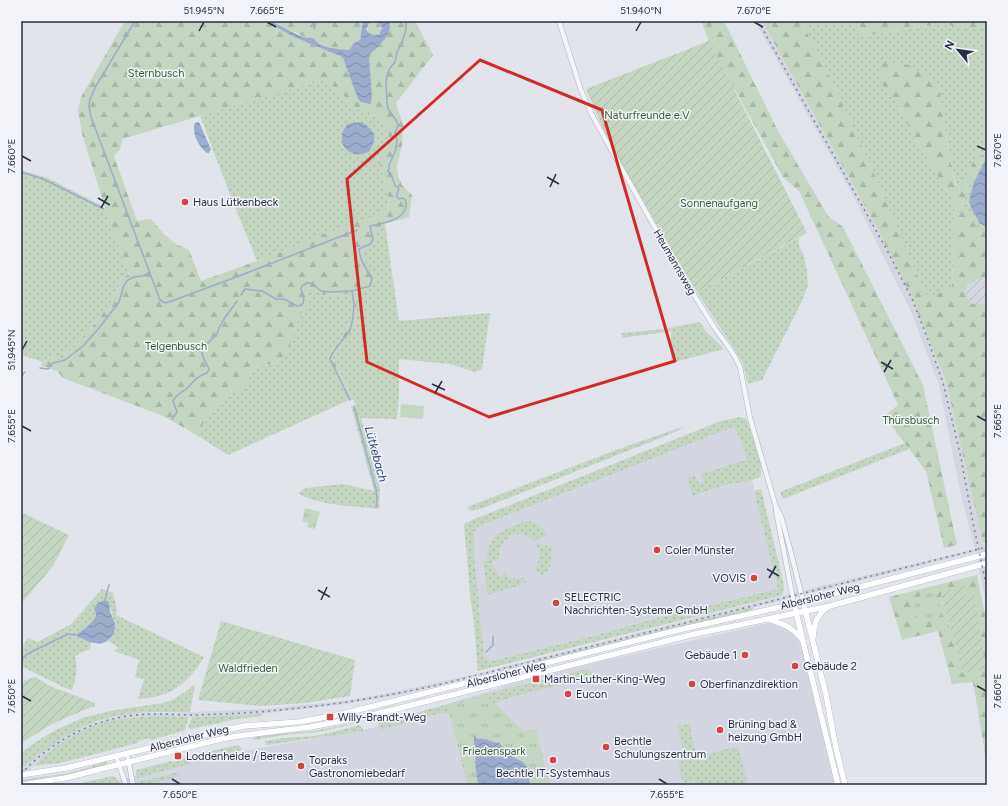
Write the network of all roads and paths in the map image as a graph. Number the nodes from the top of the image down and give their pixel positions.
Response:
1 (559, 21) edge
2 (776, 507) junction
3 (987, 554) edge
4 (987, 563) edge
5 (803, 601) junction
6 (794, 604) junction
7 (830, 606) junction
8 (805, 611) junction
9 (796, 613) junction
10 (768, 619) junction
11 (803, 640) junction
12 (812, 644) junction
13 (127, 753) junction
14 (116, 756) junction
15 (129, 762) junction
16 (118, 765) junction
17 (21, 775) edge
18 (21, 785) edge
19 (126, 785) edge
20 (133, 785) edge
21 (838, 785) edge
22 (845, 785) edge

1 - 2 street, Heumannsweg
2 - 5 street, Heumannsweg
2 - 6 street, Heumannsweg
3 - 5 main road, Albersloher Weg
4 - 7 main road, Albersloher Weg
5 - 6 main road, Albersloher Weg
5 - 8 main road
6 - 9 main road
6 - 13 main road, Albersloher Weg
7 - 8 main road, Albersloher Weg
7 - 12 main road
8 - 9 main road, Albersloher Weg
8 - 12 main road
9 - 10 main road, Albersloher Weg
9 - 11 main road
10 - 11 main road
10 - 15 main road, Albersloher Weg
11 - 21 main road
12 - 22 main road
13 - 14 main road, Albersloher Weg
13 - 15 street
14 - 16 street
14 - 17 main road, Albersloher Weg
15 - 16 main road, Albersloher Weg
15 - 20 street
16 - 18 main road, Albersloher Weg
16 - 19 street

